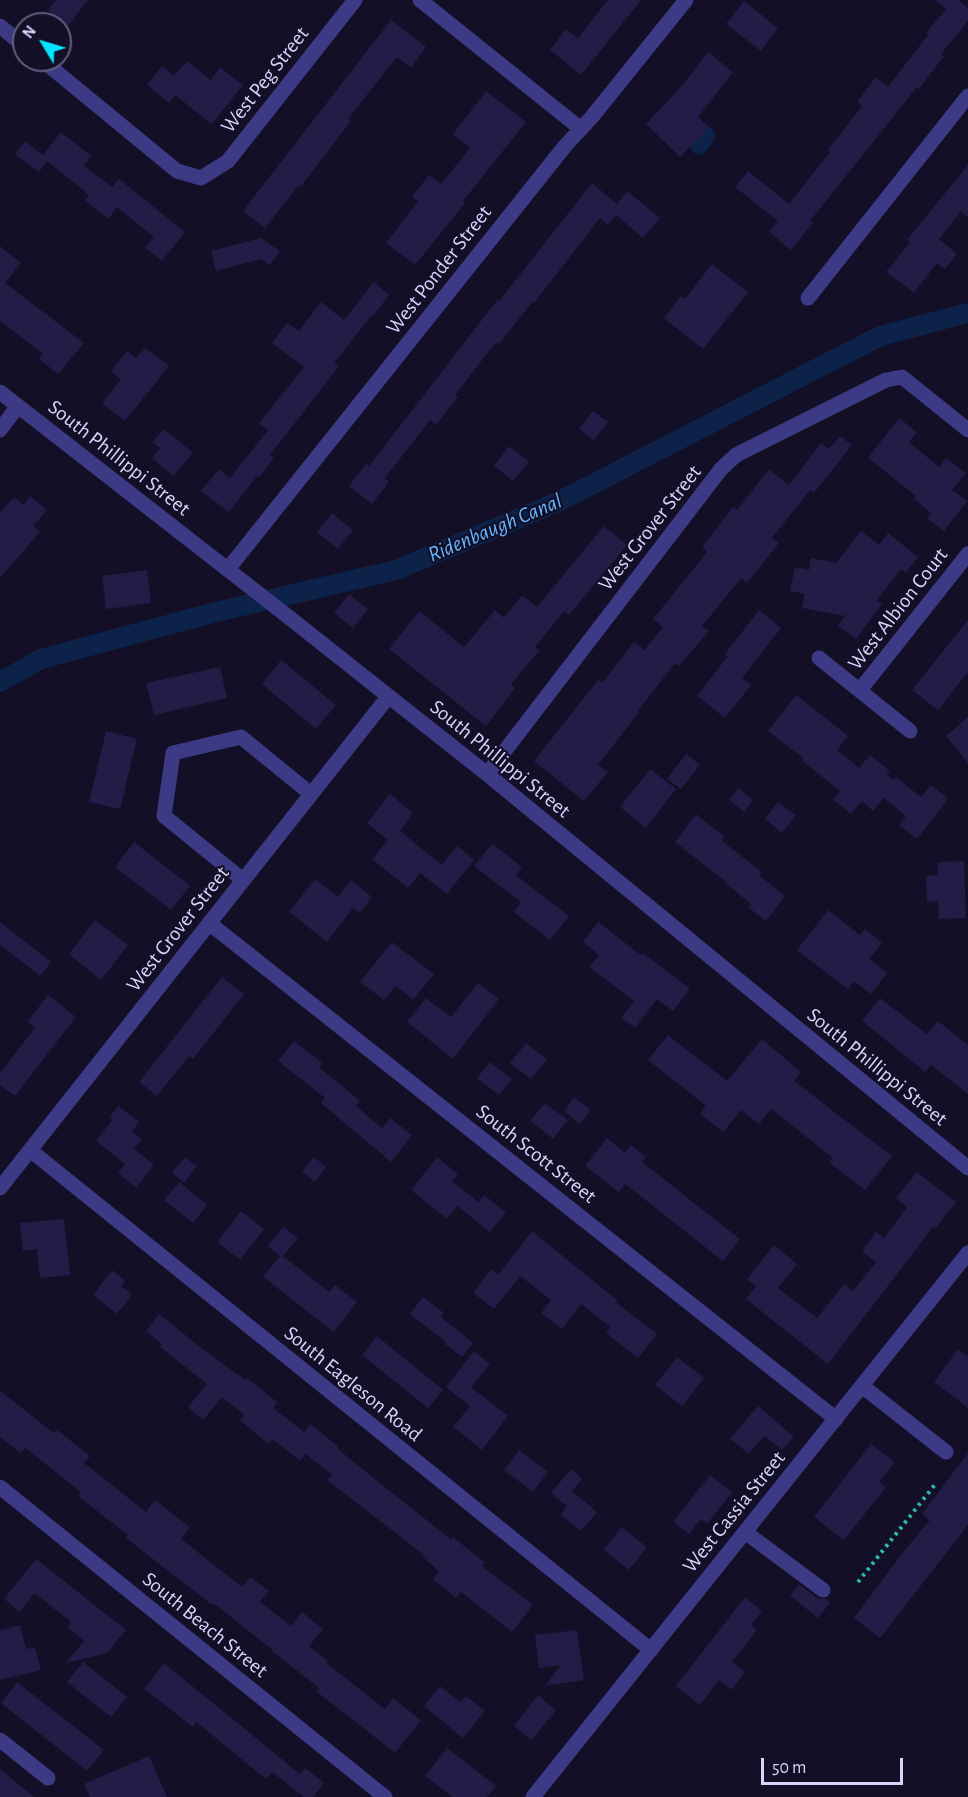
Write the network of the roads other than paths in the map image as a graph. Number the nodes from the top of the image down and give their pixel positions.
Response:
1 (355, 0) edge
2 (420, 0) edge
3 (686, 0) edge
4 (0, 26) edge
5 (12, 36) edge
6 (57, 72) edge
7 (968, 96) edge
8 (581, 129) junction
9 (808, 298) dead end
10 (0, 392) edge
11 (18, 406) junction
12 (0, 430) edge
13 (968, 430) edge
14 (968, 554) edge
15 (228, 570) junction
16 (819, 658) dead end
17 (860, 690) junction
18 (388, 697) junction
19 (910, 731) dead end
20 (487, 774) junction
21 (311, 794) junction
22 (243, 880) junction
23 (209, 923) junction
24 (30, 1150) junction
25 (968, 1168) edge
26 (0, 1188) edge
27 (968, 1253) edge
28 (862, 1386) junction
29 (836, 1419) junction
30 (946, 1452) dead end
31 (0, 1486) edge
32 (745, 1532) junction
33 (823, 1590) dead end
34 (651, 1650) junction
35 (0, 1740) edge
36 (48, 1778) dead end
37 (384, 1797) edge
38 (533, 1797) edge

1 - 6 street, West Peg Street
2 - 8 street
3 - 8 street, West Ponder Street
4 - 5 street
7 - 9 street
8 - 15 street, West Ponder Street
10 - 11 street, South Phillippi Street
11 - 12 street
11 - 15 street, South Phillippi Street
13 - 20 street, West Grover Street
14 - 17 street, West Albion Court
15 - 18 street, South Phillippi Street
16 - 17 street, West Albion Court
17 - 19 street, West Albion Court
18 - 20 street, South Phillippi Street
18 - 21 street, West Grover Street
20 - 25 street, South Phillippi Street
21 - 22 street, West Grover Street
21 - 22 street
22 - 23 street, West Grover Street
23 - 24 street, West Grover Street
23 - 29 street, South Scott Street
24 - 26 street, West Grover Street
24 - 34 street, South Eagleson Road
27 - 28 street, West Cassia Street
28 - 29 street, West Cassia Street
28 - 30 street
29 - 32 street, West Cassia Street
31 - 37 street, South Beach Street
32 - 33 street
32 - 34 street, West Cassia Street
34 - 38 street, West Cassia Street
35 - 36 street

